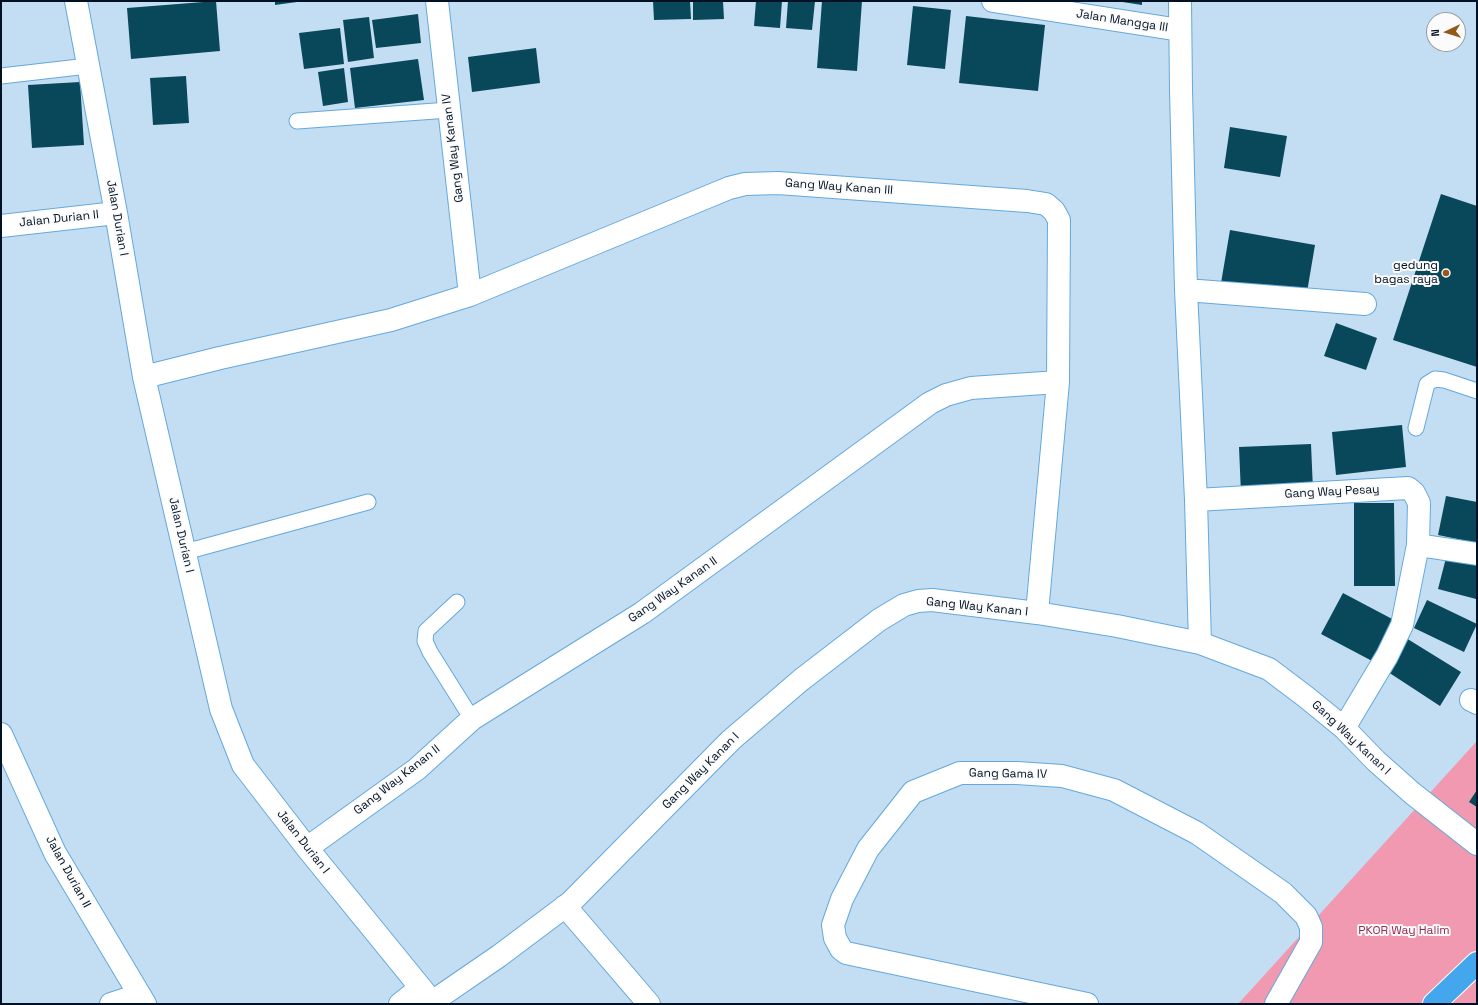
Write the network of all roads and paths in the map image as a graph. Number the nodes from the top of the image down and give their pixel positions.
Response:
1 (76, 1) edge
2 (437, 1) edge
3 (993, 1) edge
4 (1180, 1) edge
5 (1180, 30) junction
6 (88, 66) junction
7 (1, 76) edge
8 (449, 110) junction
9 (297, 121) dead end
10 (116, 213) junction
11 (1, 226) edge
12 (1186, 290) junction
13 (470, 295) junction
14 (1365, 304) dead end
15 (144, 377) junction
16 (1058, 382) junction
17 (1477, 391) edge
18 (1416, 428) dead end
19 (1196, 500) junction
20 (368, 502) dead end
21 (1418, 545) junction
22 (185, 552) junction
23 (1477, 554) edge
24 (457, 602) dead end
25 (1037, 613) junction
26 (1200, 642) junction
27 (472, 719) junction
28 (1344, 728) junction
29 (1, 734) edge
30 (1477, 844) edge
31 (307, 848) junction
32 (565, 906) junction
33 (1477, 963) edge
34 (429, 998) edge
35 (142, 999) edge
36 (111, 1004) edge
37 (400, 1004) edge
38 (649, 1004) edge
39 (1087, 1004) edge
40 (1276, 1004) edge
41 (1434, 1004) edge

1 - 6 street, Jalan Durian I
2 - 8 street, Gang Way Kanan IV
3 - 5 street, Jalan Mangga III
4 - 5 street
5 - 12 street
6 - 7 lane
6 - 10 street, Jalan Durian I
8 - 9 lane
8 - 13 street, Gang Way Kanan IV
10 - 11 street, Jalan Durian II
10 - 15 street, Jalan Durian I
12 - 14 street
12 - 19 street
13 - 15 street, Gang Way Kanan III
13 - 16 street, Gang Way Kanan III
15 - 22 street, Jalan Durian I
16 - 25 street, Gang Way Kanan III
16 - 27 street, Gang Way Kanan II
17 - 18 lane
19 - 21 street, Gang Way Pesay
19 - 26 street
20 - 22 lane
21 - 23 street
21 - 28 street, Gang Way Pesay
22 - 31 street, Jalan Durian I
24 - 27 lane
25 - 26 street, Gang Way Kanan I
25 - 32 street, Gang Way Kanan I
26 - 28 street, Gang Way Kanan I
27 - 31 street, Gang Way Kanan II
28 - 30 street, Gang Way Kanan I
29 - 35 street, Jalan Durian II
31 - 34 street, Jalan Durian I
32 - 34 street, Gang Way Kanan I
32 - 38 street
33 - 41 highway
34 - 37 street, Gang Way Kanan I
35 - 36 street
39 - 40 street, Gang Gama IV

